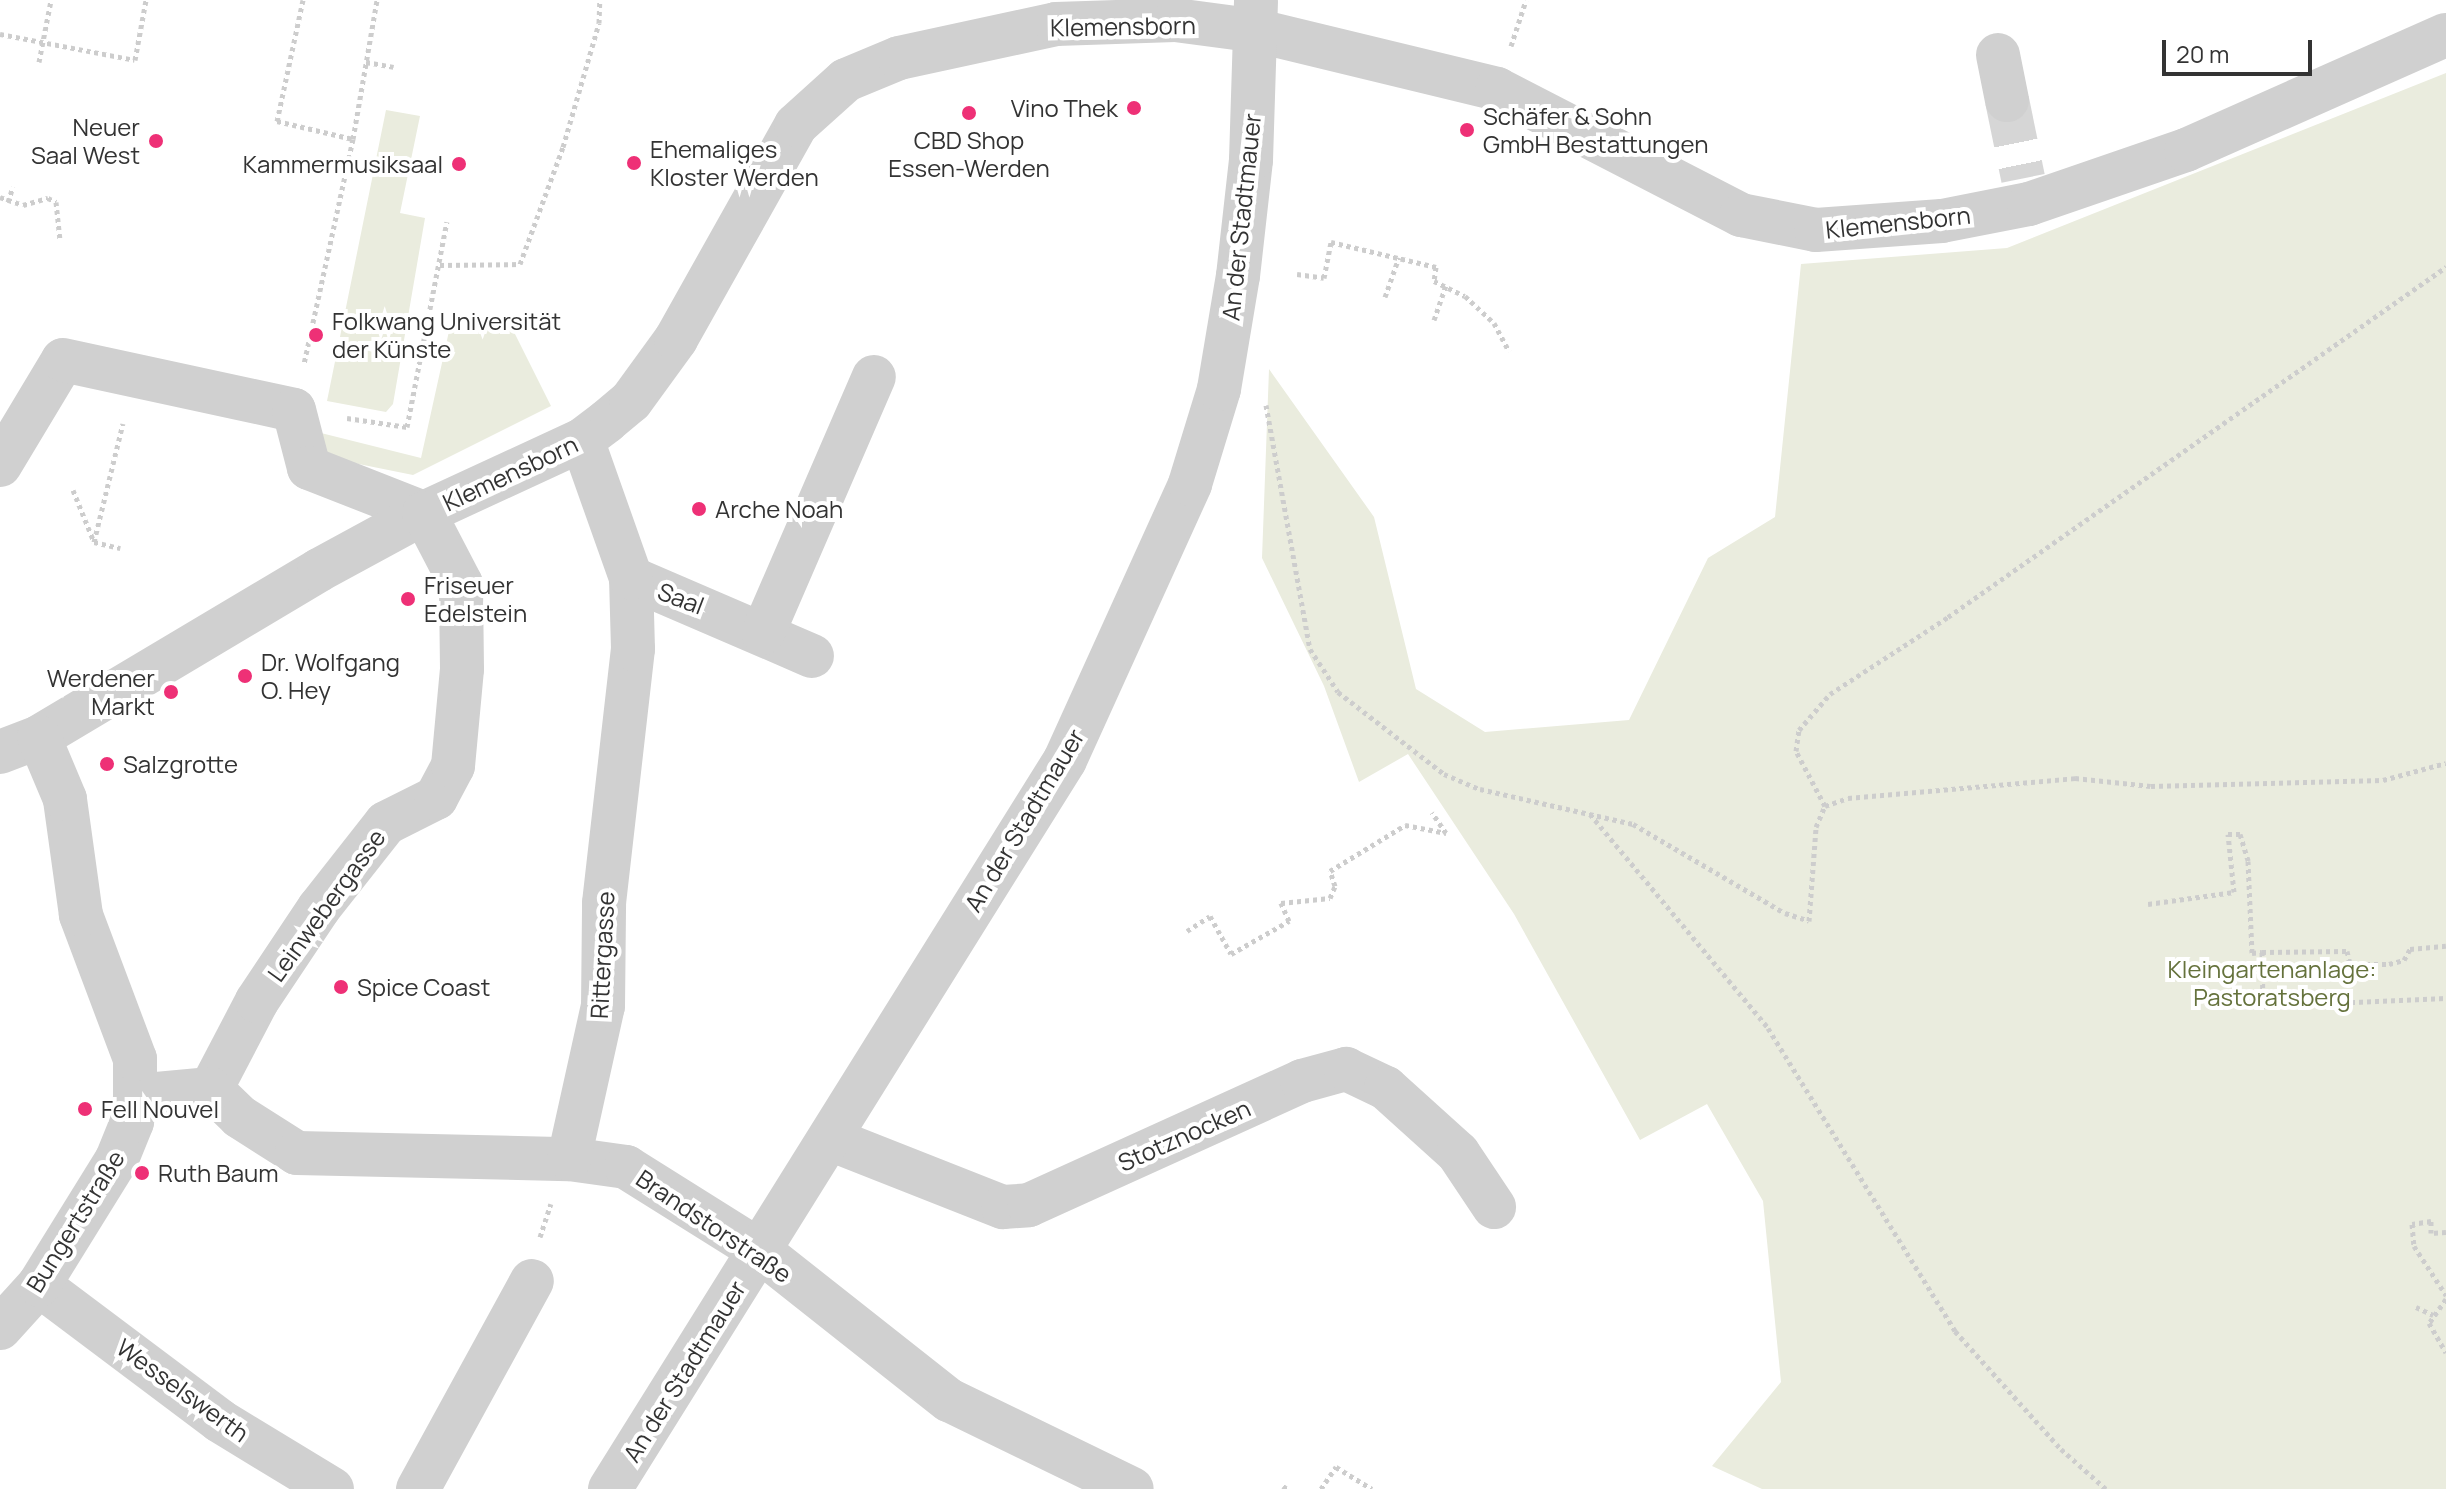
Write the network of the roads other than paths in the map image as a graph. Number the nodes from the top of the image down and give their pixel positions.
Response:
1 (1257, 15) edge
2 (2446, 35) edge
3 (1998, 55) dead end
4 (2007, 100) tunnel mouth
5 (874, 377) dead end
6 (582, 440) junction
7 (0, 465) edge
8 (424, 513) junction
9 (631, 578) junction
10 (747, 626) junction
11 (812, 656) dead end
12 (20, 745) edge
13 (211, 1089) junction
14 (135, 1096) junction
15 (830, 1139) junction
16 (569, 1159) junction
17 (1494, 1207) dead end
18 (760, 1251) junction
19 (532, 1281) road end
20 (39, 1285) junction
21 (0, 1328) edge
22 (332, 1489) edge
23 (418, 1489) edge
24 (610, 1489) edge
25 (1132, 1489) edge

1 - 2 street, Klemensborn
1 - 6 street, Klemensborn
1 - 15 street, An der Stadtmauer
3 - 4 street
5 - 10 street
6 - 8 street, Klemensborn
6 - 9 street, Rittergasse
7 - 8 street
8 - 12 street, Klemensborn
8 - 13 street, Leinwebergasse
9 - 10 street, Saal
9 - 16 street, Rittergasse
10 - 11 street, Saal
12 - 14 street, Bungertstraße
13 - 14 street
13 - 16 street, Brandstorstraße
14 - 20 street, Bungertstraße
15 - 17 street, Stotznocken
15 - 18 street, An der Stadtmauer
16 - 18 street, Brandstorstraße
18 - 24 street, An der Stadtmauer
18 - 25 street, Brandstorstraße
19 - 23 street
20 - 21 street, Bungertstraße
20 - 22 street, Wesselswerth

